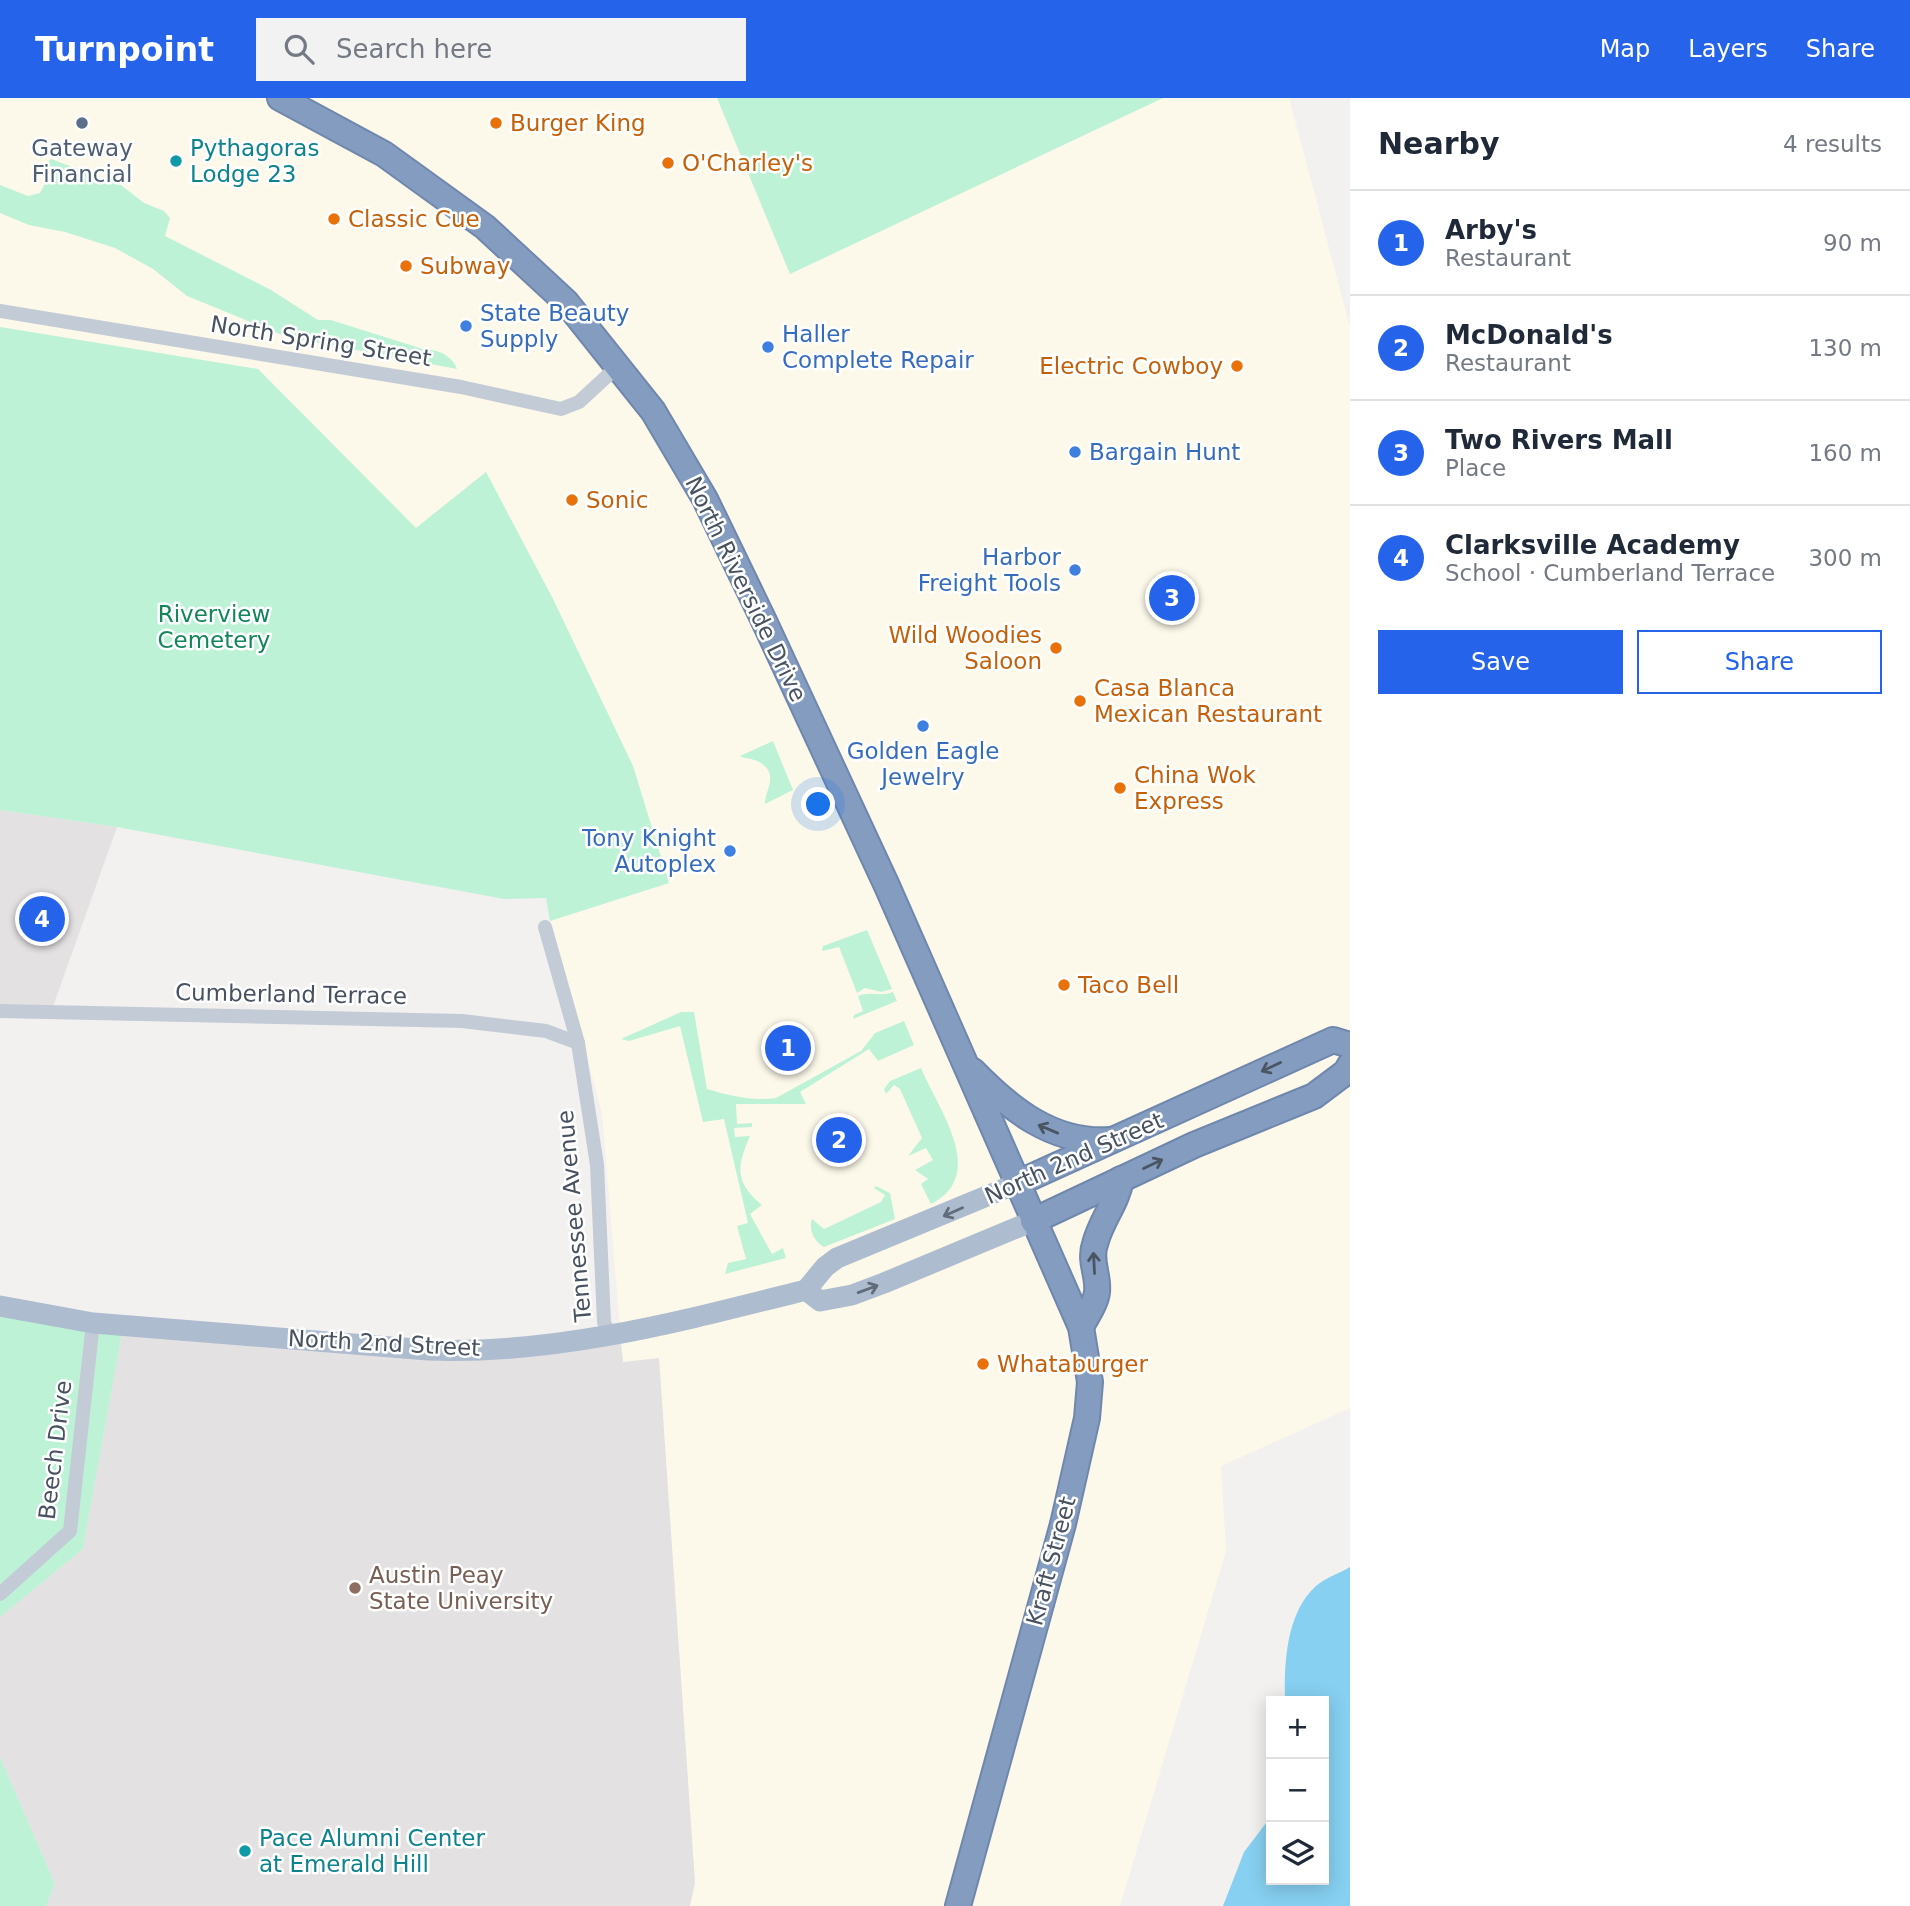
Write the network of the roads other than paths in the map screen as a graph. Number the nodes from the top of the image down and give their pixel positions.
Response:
1 (280, 98) edge
2 (0, 311) edge
3 (620, 365) junction
4 (545, 927) dead end
5 (0, 1011) edge
6 (578, 1043) junction
7 (1350, 1045) edge
8 (962, 1060) junction
9 (1350, 1065) edge
10 (1115, 1140) junction
11 (1121, 1179) junction
12 (1016, 1185) junction
13 (1033, 1220) junction
14 (806, 1290) junction
15 (0, 1306) edge
16 (93, 1323) junction
17 (1081, 1327) junction
18 (610, 1336) junction
19 (0, 1594) edge
20 (958, 1906) edge

1 - 3 highway, North Riverside Drive
2 - 3 street, North Spring Street
3 - 8 highway, North Riverside Drive
4 - 6 street, Tennessee Avenue
5 - 6 street, Cumberland Terrace
6 - 18 street, Tennessee Avenue
7 -> 10 highway, North 2nd Street
10 -> 8 highway
8 - 12 highway, North Riverside Drive
11 -> 9 highway, North 2nd Street
10 - 12 highway, North 2nd Street
11 - 13 highway, North 2nd Street
17 -> 11 highway
12 - 13 highway, North Riverside Drive
12 -> 14 main road, North 2nd Street
14 -> 13 main road, North 2nd Street
13 - 17 highway, Kraft Street
14 - 18 main road, North 2nd Street
15 - 16 main road, North 2nd Street
16 - 18 main road, North 2nd Street
16 - 19 street, Beech Drive
17 - 20 highway, Kraft Street

